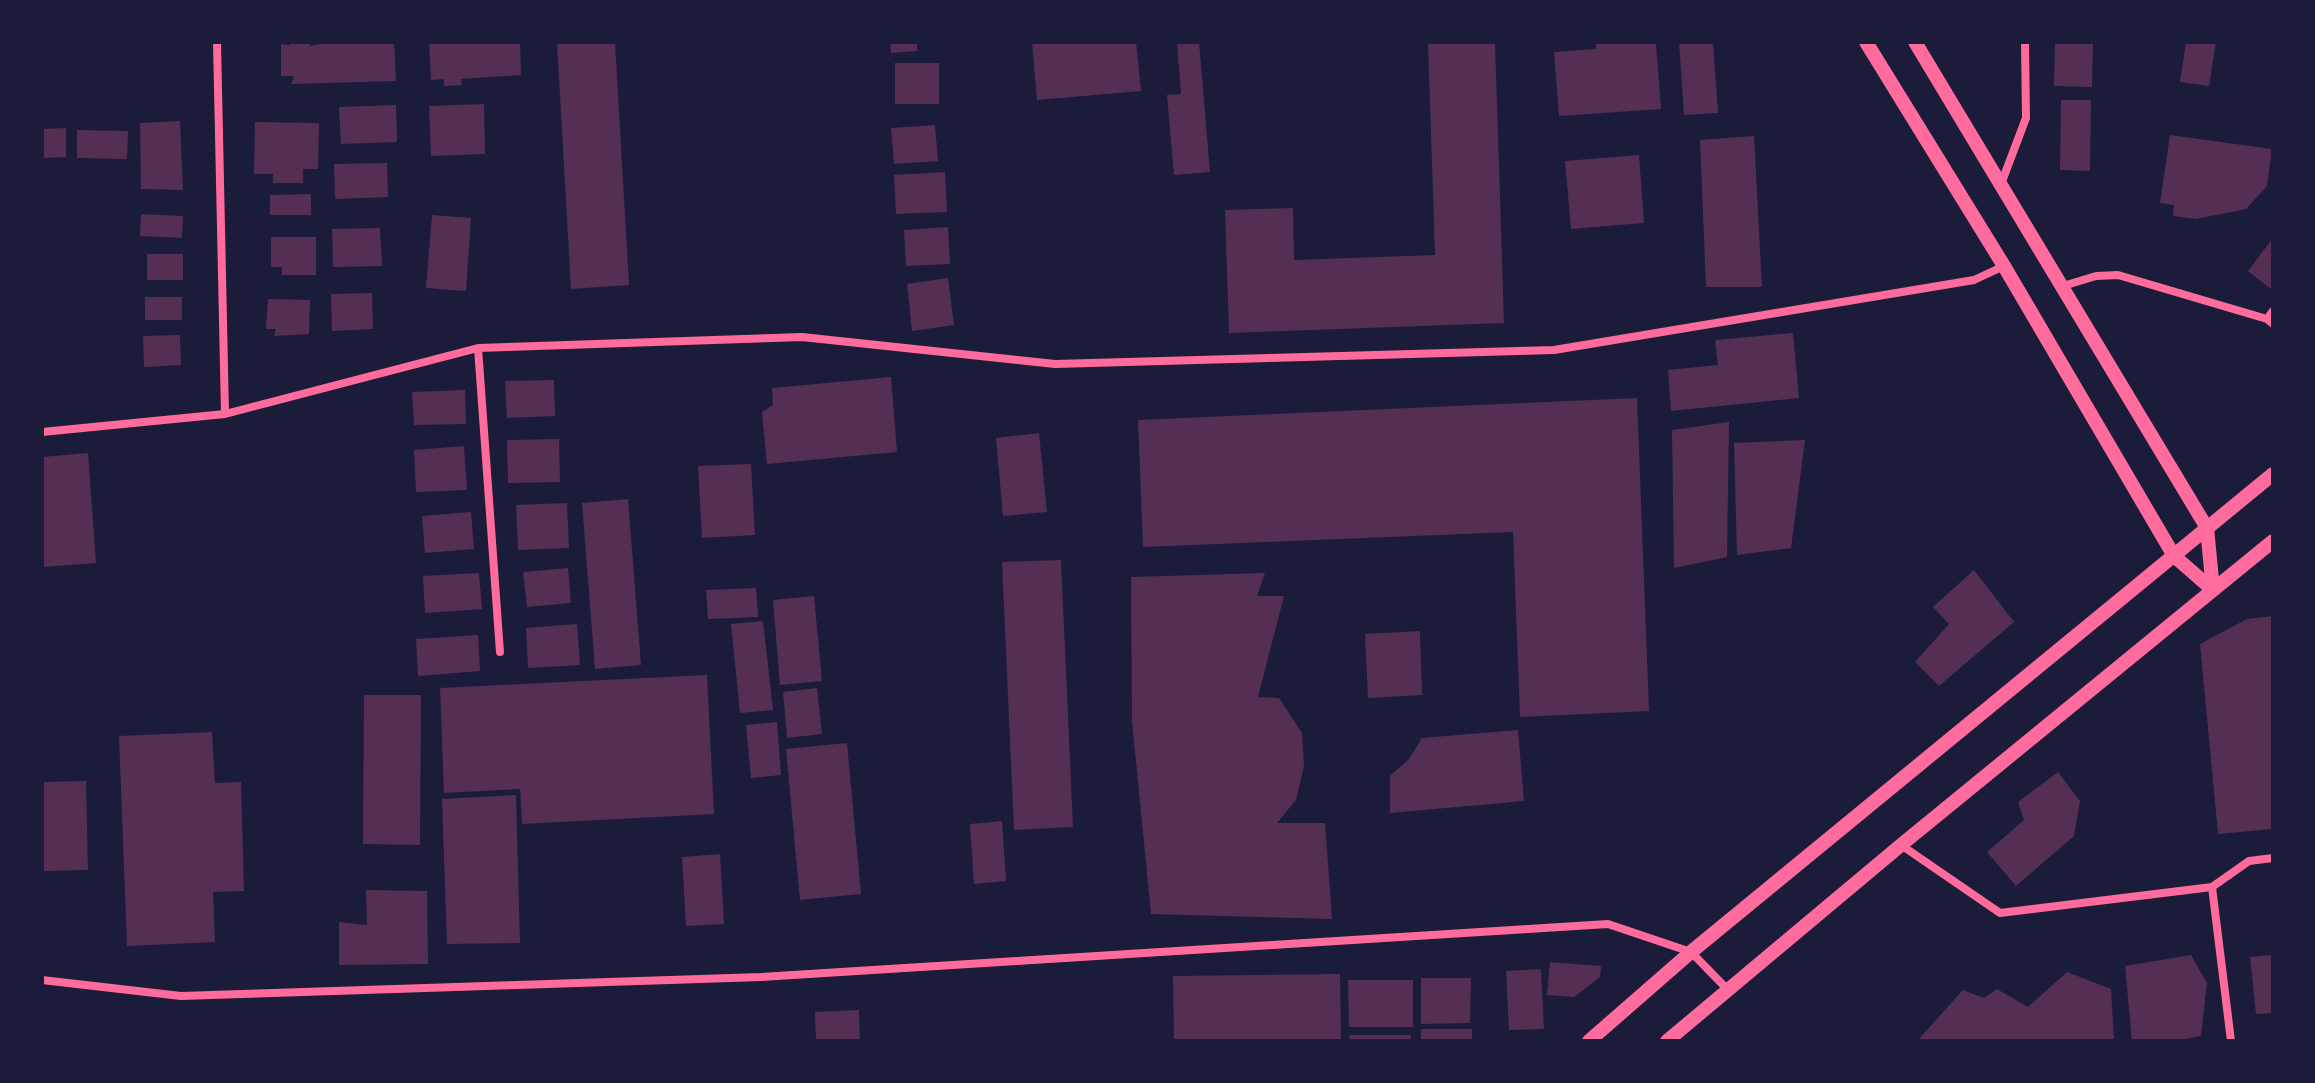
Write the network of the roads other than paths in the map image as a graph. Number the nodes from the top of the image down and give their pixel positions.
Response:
1 (217, 42) edge
2 (1866, 42) edge
3 (1915, 42) edge
4 (2025, 42) edge
5 (2001, 184) junction
6 (2004, 266) junction
7 (2063, 286) junction
8 (2271, 318) edge
9 (478, 348) junction
10 (225, 414) junction
11 (42, 432) edge
12 (2273, 474) edge
13 (2207, 528) junction
14 (2273, 541) edge
15 (2174, 556) junction
16 (2213, 590) junction
17 (500, 652) dead end
18 (1901, 845) junction
19 (2273, 858) edge
20 (2212, 887) junction
21 (1691, 952) junction
22 (42, 980) edge
23 (1728, 990) junction
24 (1589, 1041) edge
25 (1667, 1041) edge
26 (2231, 1041) edge

1 - 10 street
2 - 6 street
3 - 5 street
4 - 5 street
5 - 7 street
6 - 9 street
6 - 15 street
7 - 8 street
7 - 13 street
9 - 10 street
9 - 17 street
10 - 11 street
12 - 13 street
13 - 15 street
13 - 16 street
14 - 16 street
15 - 16 street
15 - 21 street
16 - 18 street
18 - 20 street
18 - 23 street
19 - 20 street
20 - 26 street
21 - 22 street
21 - 23 street
21 - 24 street
23 - 25 street

